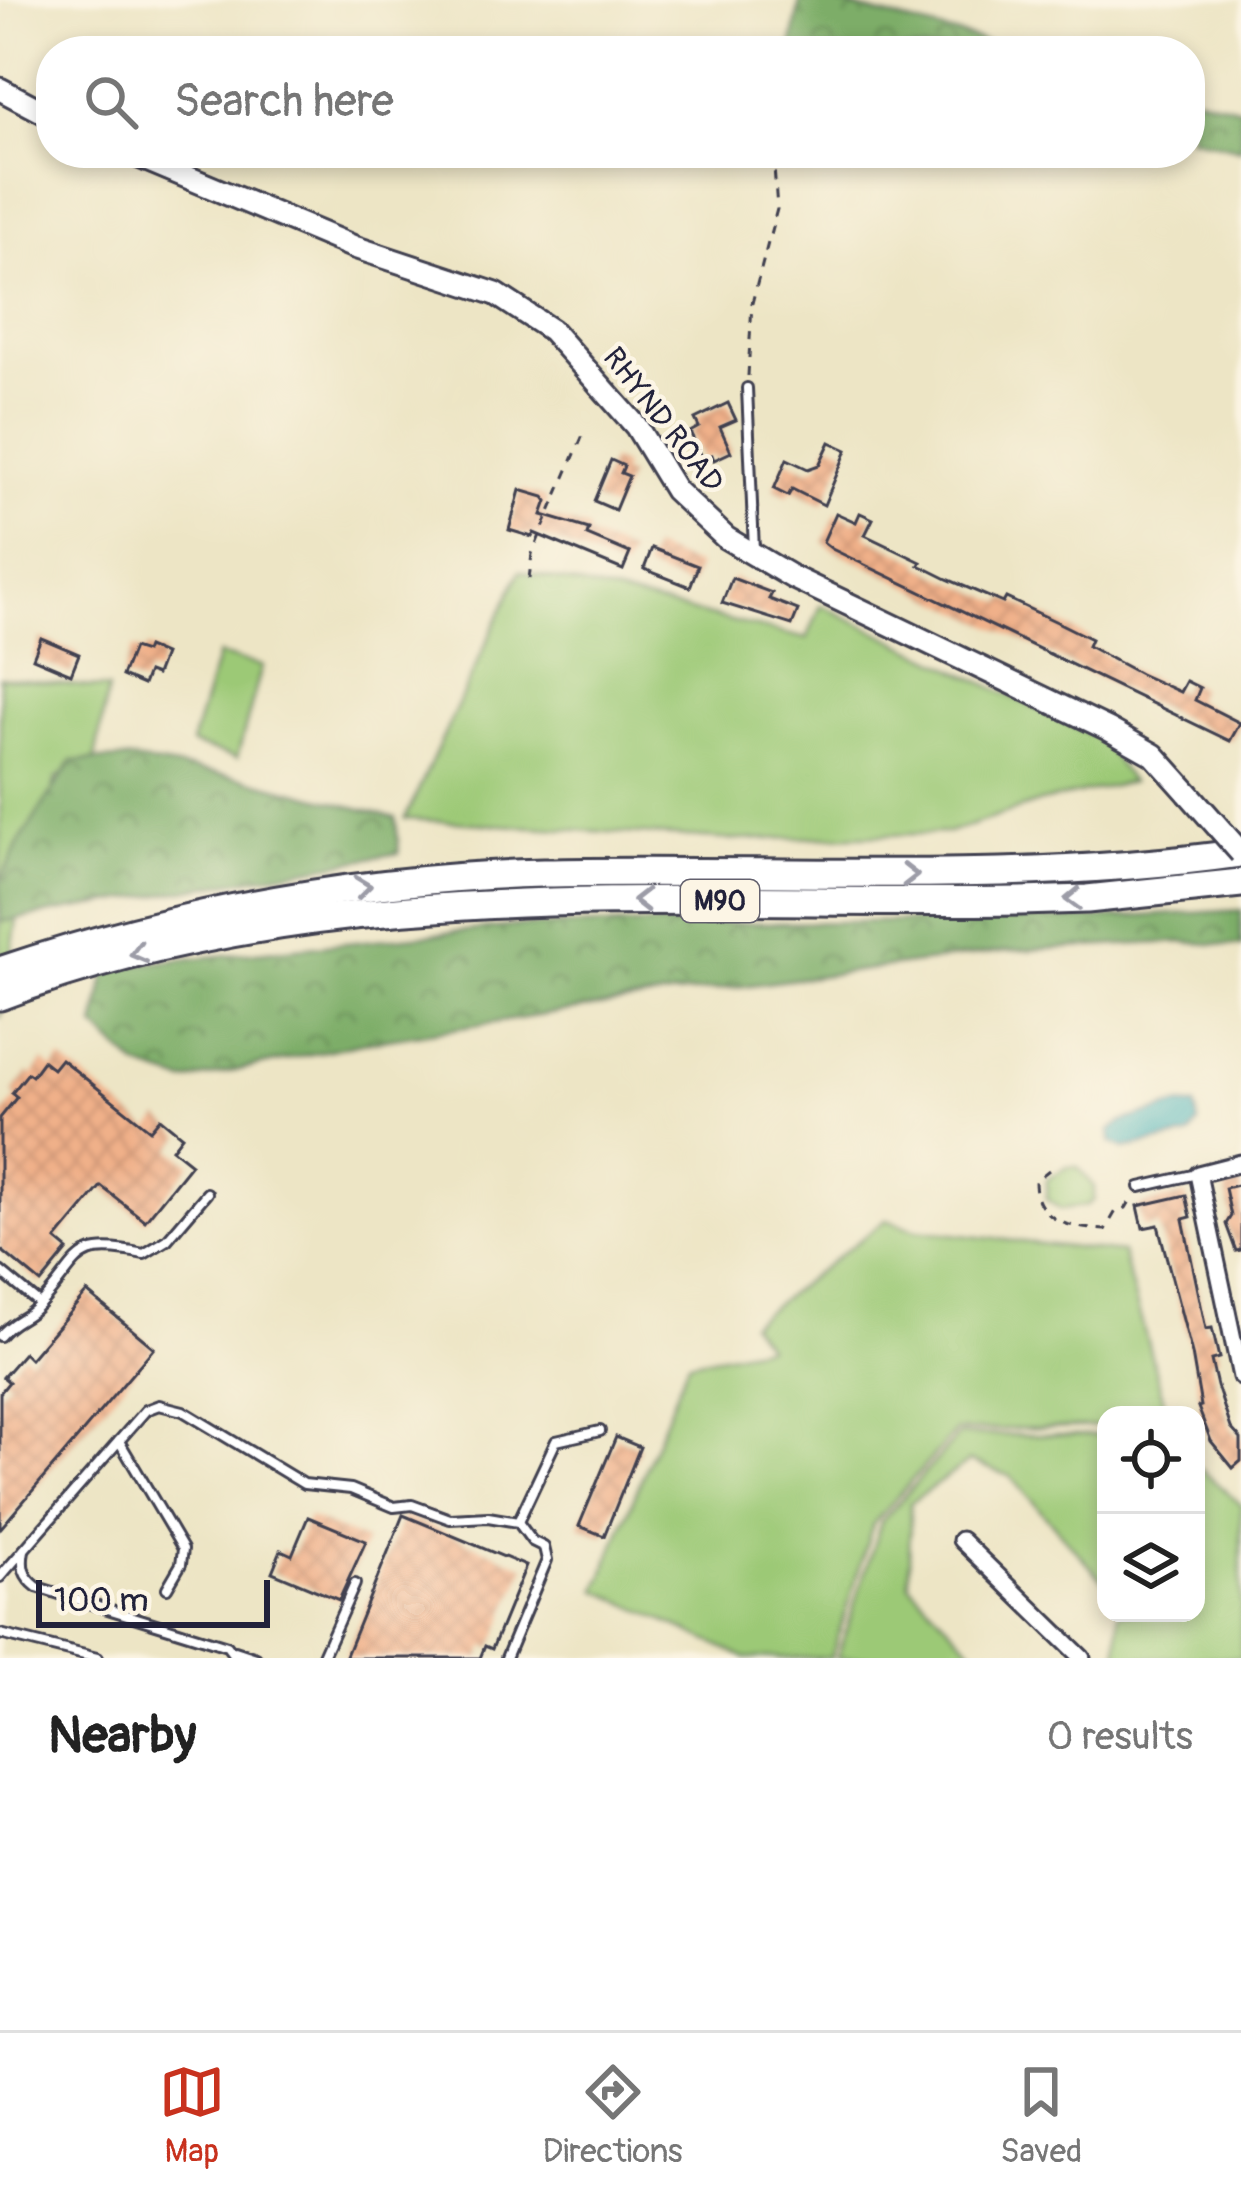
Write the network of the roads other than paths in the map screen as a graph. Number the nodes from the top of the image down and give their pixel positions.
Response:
1 (0, 89) edge
2 (36, 108) edge
3 (166, 168) edge
4 (747, 388) road end
5 (754, 557) junction
6 (1241, 836) edge
7 (1241, 853) edge
8 (1017, 873) junction
9 (1241, 883) edge
10 (250, 916) junction
11 (0, 970) edge
12 (0, 996) edge
13 (1241, 1163) edge
14 (1198, 1174) junction
15 (1140, 1187) road end
16 (207, 1193) dead end
17 (0, 1271) edge
18 (40, 1304) junction
19 (0, 1336) edge
20 (1237, 1339) edge
21 (1241, 1376) edge
22 (600, 1431) dead end
23 (119, 1441) junction
24 (518, 1522) junction
25 (962, 1540) dead end
26 (25, 1549) junction
27 (0, 1577) edge
28 (355, 1584) dead end
29 (167, 1588) dead end
30 (0, 1634) edge
31 (235, 1654) edge
32 (97, 1658) edge
33 (256, 1658) edge
34 (322, 1658) edge
35 (506, 1658) edge
36 (1082, 1658) edge

1 - 2 street
3 - 5 street, RHYND ROAD
4 - 5 lane
5 - 7 street, RHYND ROAD, bridge
6 - 8 highway, M90
7 - 8 highway, M90
10 -> 8 highway, M90
9 -> 10 highway, M90
10 - 11 highway, M90
10 -> 12 highway, M90
13 - 14 street
14 - 15 lane
14 - 20 street
16 - 18 lane
17 - 18 lane
18 - 19 lane
20 - 21 street
22 - 24 lane
23 - 24 lane
23 - 26 lane
23 - 29 lane
24 - 35 lane
25 - 36 street
26 - 27 lane
26 - 31 lane
28 - 34 lane
30 - 32 lane
31 - 33 lane

